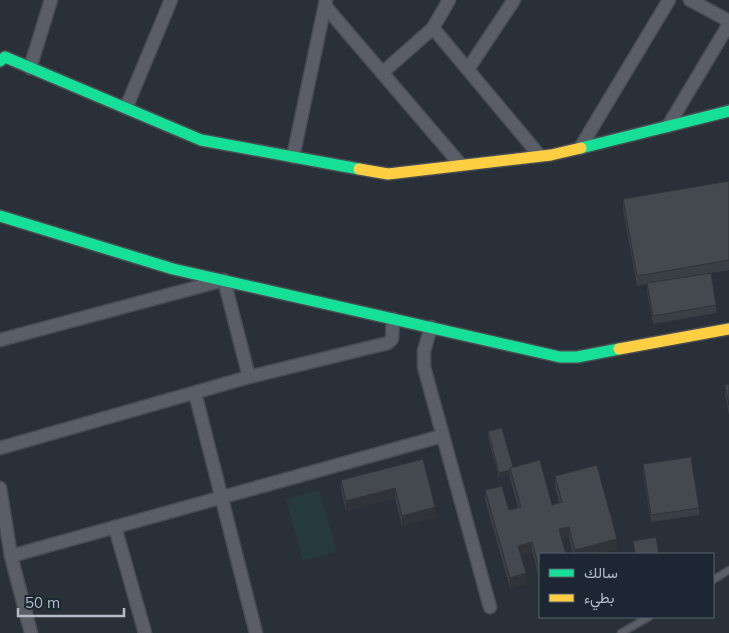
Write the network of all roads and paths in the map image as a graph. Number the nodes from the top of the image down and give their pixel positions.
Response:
1 (51, 0) edge
2 (171, 0) edge
3 (449, 0) edge
4 (514, 0) edge
5 (669, 0) edge
6 (690, 0) edge
7 (326, 3) edge
8 (729, 23) edge
9 (433, 28) junction
10 (2, 55) edge
11 (30, 68) junction
12 (468, 69) junction
13 (382, 73) junction
14 (126, 108) junction
15 (729, 111) edge
16 (668, 126) junction
17 (580, 148) junction
18 (540, 156) junction
19 (293, 157) junction
20 (461, 165) junction
21 (0, 216) edge
22 (224, 280) junction
23 (393, 318) junction
24 (431, 327) junction
25 (729, 329) edge
26 (0, 340) edge
27 (249, 377) junction
28 (195, 393) junction
29 (442, 436) junction
30 (0, 448) edge
31 (0, 488) edge
32 (222, 497) junction
33 (115, 527) junction
34 (11, 556) junction
35 (729, 570) edge
36 (714, 579) edge
37 (490, 607) dead end
38 (647, 618) edge
39 (31, 633) edge
40 (145, 633) edge
41 (256, 633) edge
42 (621, 633) edge

1 - 11 street
2 - 14 street
3 - 9 street
4 - 12 street
5 - 17 street
6 - 8 street
7 - 13 street
7 - 19 street
8 - 16 street
9 - 12 street
9 - 13 street
10 - 11 street
11 - 14 street
12 - 18 street
13 - 20 street
14 - 19 street
15 - 16 street
16 - 17 street
17 - 18 street
18 - 20 street
19 - 20 street
21 - 22 street
22 - 23 street
22 - 26 street
22 - 27 street
23 - 24 street
23 - 27 street
24 - 25 street
24 - 29 street
27 - 28 street
28 - 30 street
28 - 32 street
29 - 32 street
29 - 37 street
31 - 34 street
32 - 33 street
32 - 41 street
33 - 34 street
33 - 40 street
34 - 39 street
35 - 36 lane
38 - 42 lane

